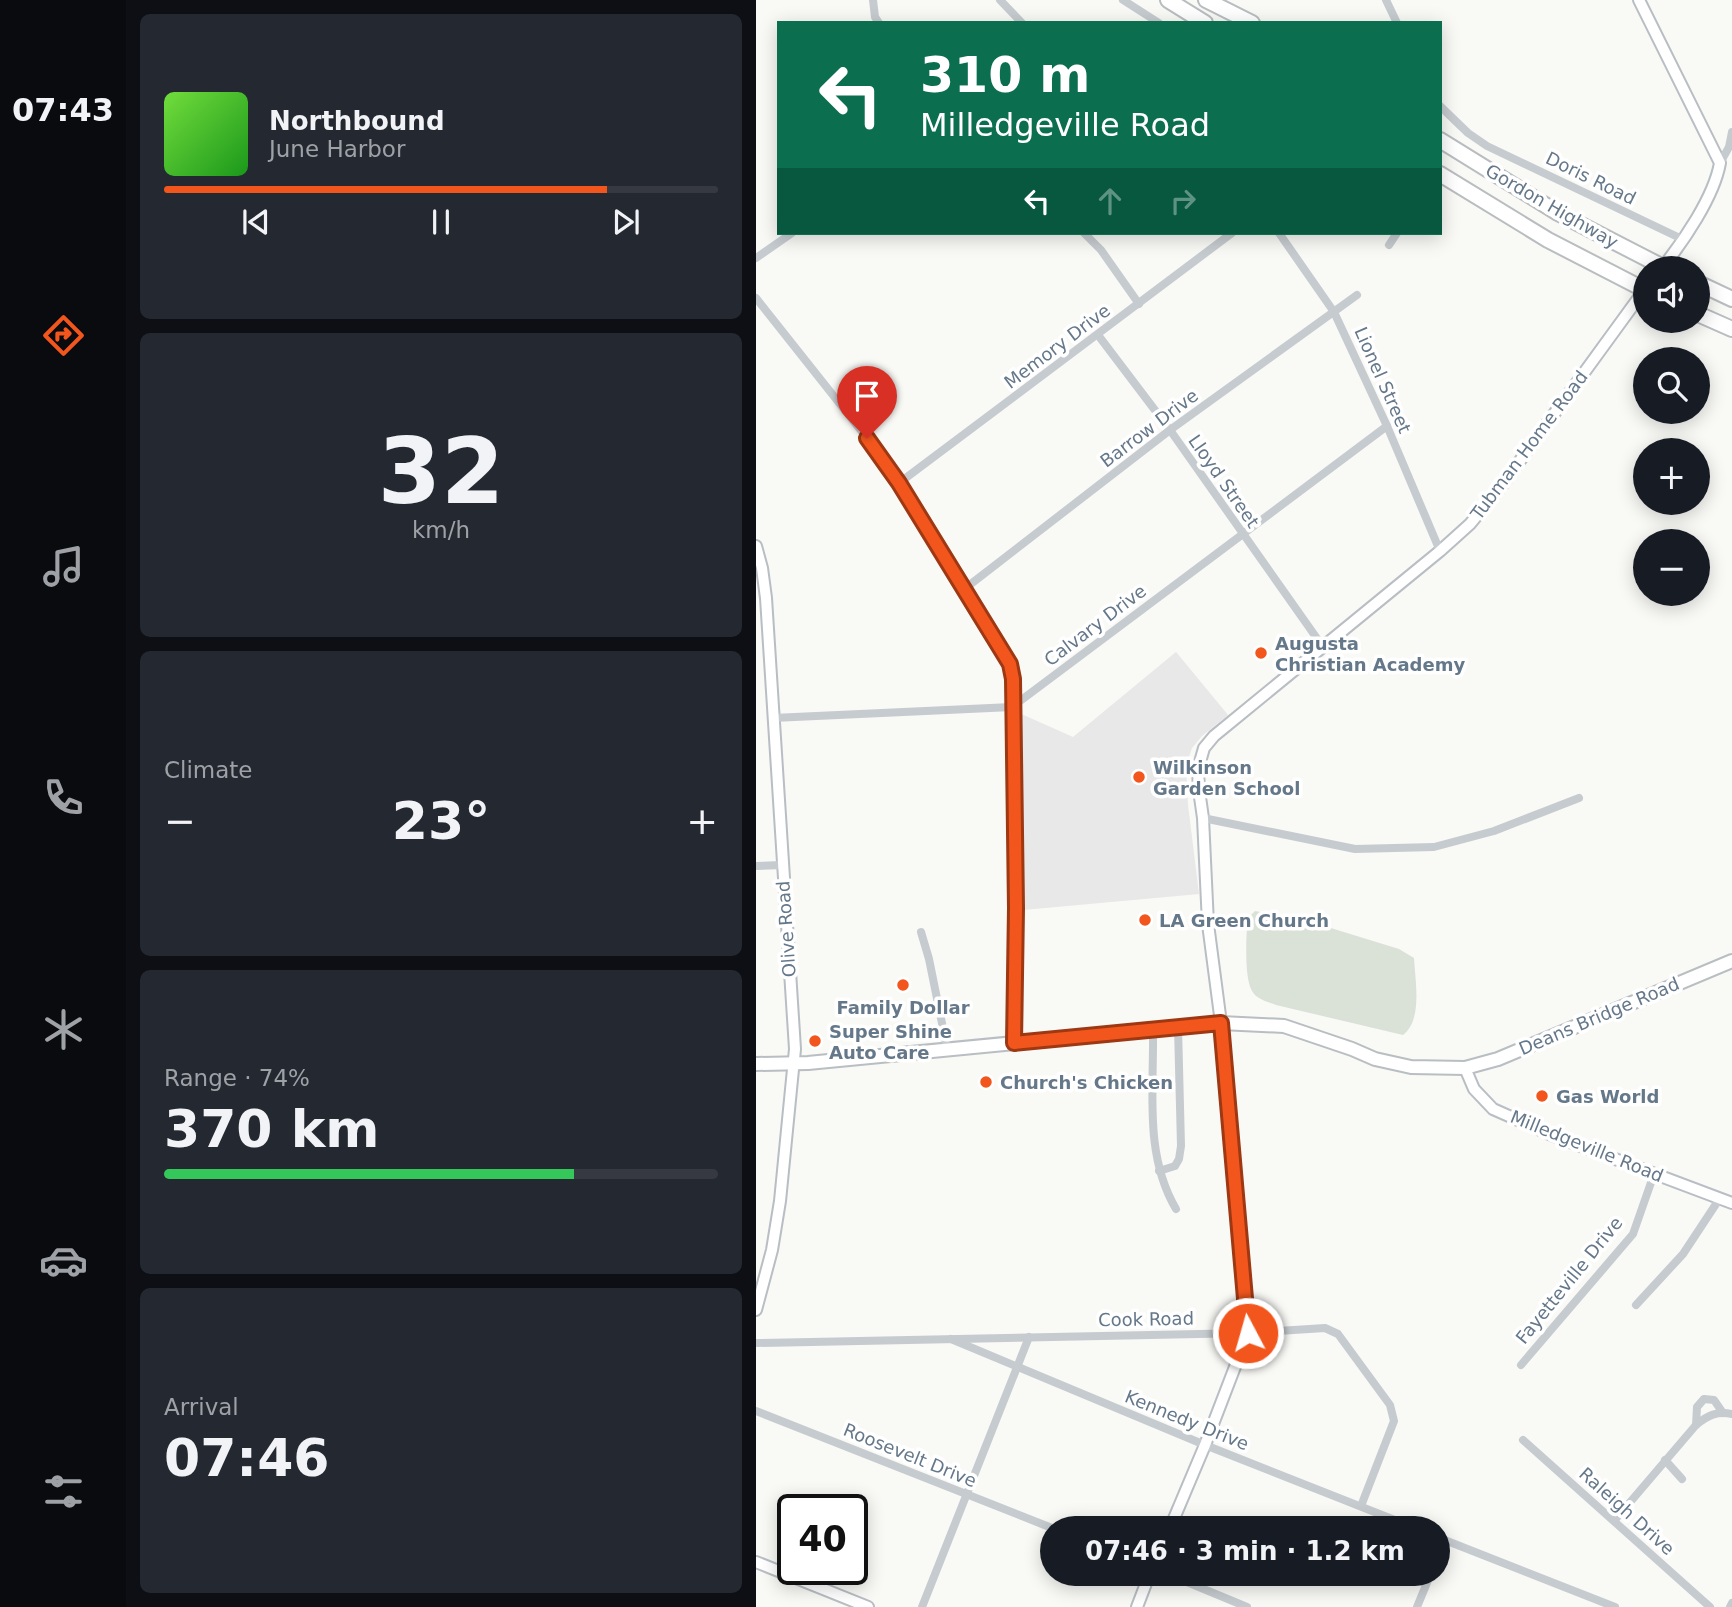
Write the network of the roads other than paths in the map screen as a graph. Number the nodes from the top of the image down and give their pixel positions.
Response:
1 (873, 0) edge
2 (1000, 0) edge
3 (1123, 0) edge
4 (1168, 0) edge
5 (1206, 0) edge
6 (1217, 0) edge
7 (1386, 0) edge
8 (1639, 0) edge
9 (877, 21) edge
10 (1020, 21) edge
11 (1156, 21) edge
12 (1202, 21) edge
13 (1248, 21) edge
14 (1248, 21) edge
15 (1396, 21) edge
16 (1442, 108) edge
17 (1732, 132) edge
18 (1442, 141) edge
19 (1487, 146) junction
20 (1477, 163) junction
21 (1720, 163) junction
22 (1442, 175) edge
23 (789, 235) edge
24 (1086, 235) edge
25 (1229, 235) edge
26 (1280, 235) edge
27 (1396, 235) edge
28 (1682, 239) junction
29 (1389, 245) dead end
30 (1642, 256) edge
31 (1670, 256) edge
32 (756, 258) edge
33 (1633, 283) edge
34 (1710, 289) edge
35 (1357, 295) dead end
36 (756, 298) edge
37 (1732, 299) edge
38 (1139, 304) junction
39 (1633, 305) edge
40 (759, 309) edge
41 (1335, 312) junction
42 (1710, 319) edge
43 (1732, 329) edge
44 (1098, 335) junction
45 (1387, 426) junction
46 (1170, 430) junction
47 (899, 483) junction
48 (1242, 535) junction
49 (756, 546) edge
50 (1440, 551) junction
51 (963, 590) junction
52 (1323, 647) junction
53 (1012, 706) junction
54 (774, 718) junction
55 (1579, 798) dead end
56 (1203, 818) junction
57 (782, 865) junction
58 (756, 866) edge
59 (920, 932) dead end
60 (1732, 961) edge
61 (1221, 1023) junction
62 (1178, 1027) junction
63 (1153, 1030) junction
64 (1014, 1043) junction
65 (947, 1048) junction
66 (793, 1062) junction
67 (756, 1064) edge
68 (1465, 1068) junction
69 (1159, 1171) junction
70 (1654, 1174) junction
71 (1720, 1198) junction
72 (1732, 1203) edge
73 (1176, 1209) dead end
74 (1636, 1305) dead end
75 (756, 1310) edge
76 (1248, 1333) junction
77 (1029, 1336) junction
78 (948, 1338) junction
79 (756, 1343) edge
80 (1521, 1366) dead end
81 (1016, 1368) junction
82 (756, 1411) edge
83 (1728, 1413) edge
84 (1696, 1425) junction
85 (1523, 1440) dead end
86 (1205, 1445) junction
87 (1665, 1460) junction
88 (1682, 1479) dead end
89 (966, 1494) junction
90 (1361, 1506) junction
91 (1175, 1516) edge
92 (1386, 1516) edge
93 (1614, 1521) junction
94 (1040, 1523) edge
95 (1450, 1542) edge
96 (756, 1562) edge
97 (1145, 1586) edge
98 (1196, 1586) edge
99 (1426, 1586) edge
100 (868, 1607) edge
101 (922, 1607) edge
102 (1137, 1607) edge
103 (1247, 1607) edge
104 (1418, 1607) edge
105 (1615, 1607) edge
106 (1710, 1607) edge

1 - 9 street
2 - 10 street
3 - 11 street
4 - 12 highway
5 - 13 highway
6 - 14 highway
7 - 15 street
8 - 21 street
16 - 19 street, Doris Road
17 - 21 street
18 - 20 highway, Gordon Highway
19 - 20 street
19 - 28 street, Doris Road
20 - 30 highway, Gordon Highway
21 - 28 street
22 - 33 highway, Gordon Highway
23 - 32 street
24 - 38 street
25 - 38 street, Memory Drive
26 - 41 street, Lionel Street
27 - 29 street
28 - 31 street
34 - 37 highway
35 - 41 street, Barrow Drive
36 - 40 street
38 - 44 street, Memory Drive
39 - 50 street, Tubman Home Road
40 - 47 street
41 - 45 street, Lionel Street
41 - 46 street, Barrow Drive
42 - 43 highway
44 - 46 street, Lloyd Street
44 - 47 street, Memory Drive
45 - 48 street, Calvary Drive
45 - 50 street, Lionel Street
46 - 48 street, Lloyd Street
46 - 51 street, Barrow Drive
47 - 51 street
48 - 52 street, Lloyd Street
48 - 53 street, Calvary Drive
49 - 54 street, Olive Road
50 - 52 street, Tubman Home Road
51 - 53 street
52 - 56 street, Tubman Home Road
53 - 54 street
53 - 64 street
54 - 57 street, Olive Road
55 - 56 street
56 - 61 street, Tubman Home Road
57 - 58 street
57 - 66 street, Olive Road
59 - 65 street
60 - 68 main road, Deans Bridge Road
61 - 62 main road
61 - 68 main road
61 - 76 street, Tubman Home Road
62 - 63 main road
62 - 69 street
63 - 64 main road
63 - 69 street
64 - 65 main road
65 - 66 main road
66 - 67 main road
66 - 75 street, Olive Road
68 - 70 street, Milledgeville Road
69 - 73 street
70 - 71 street, Milledgeville Road
70 - 80 street, Fayetteville Drive
71 - 72 street, Milledgeville Road
71 - 74 street
76 - 77 street, Cook Road
76 - 86 street, Tubman Home Road
76 - 90 street, Cook Road
77 - 78 street, Cook Road
77 - 81 street
78 - 79 street, Cook Road
78 - 81 street, Kennedy Drive
81 - 86 street, Kennedy Drive
81 - 89 street
82 - 89 street, Roosevelt Drive
83 - 84 street
83 - 84 street
84 - 87 street
85 - 93 street, Raleigh Drive
86 - 90 street, Kennedy Drive
86 - 91 street, Tubman Home Road
87 - 88 street
87 - 93 street
89 - 94 street, Roosevelt Drive
89 - 101 street
90 - 92 street, Kennedy Drive
93 - 106 street, Raleigh Drive
95 - 105 street
96 - 100 street
97 - 102 street
98 - 103 street
99 - 104 street

